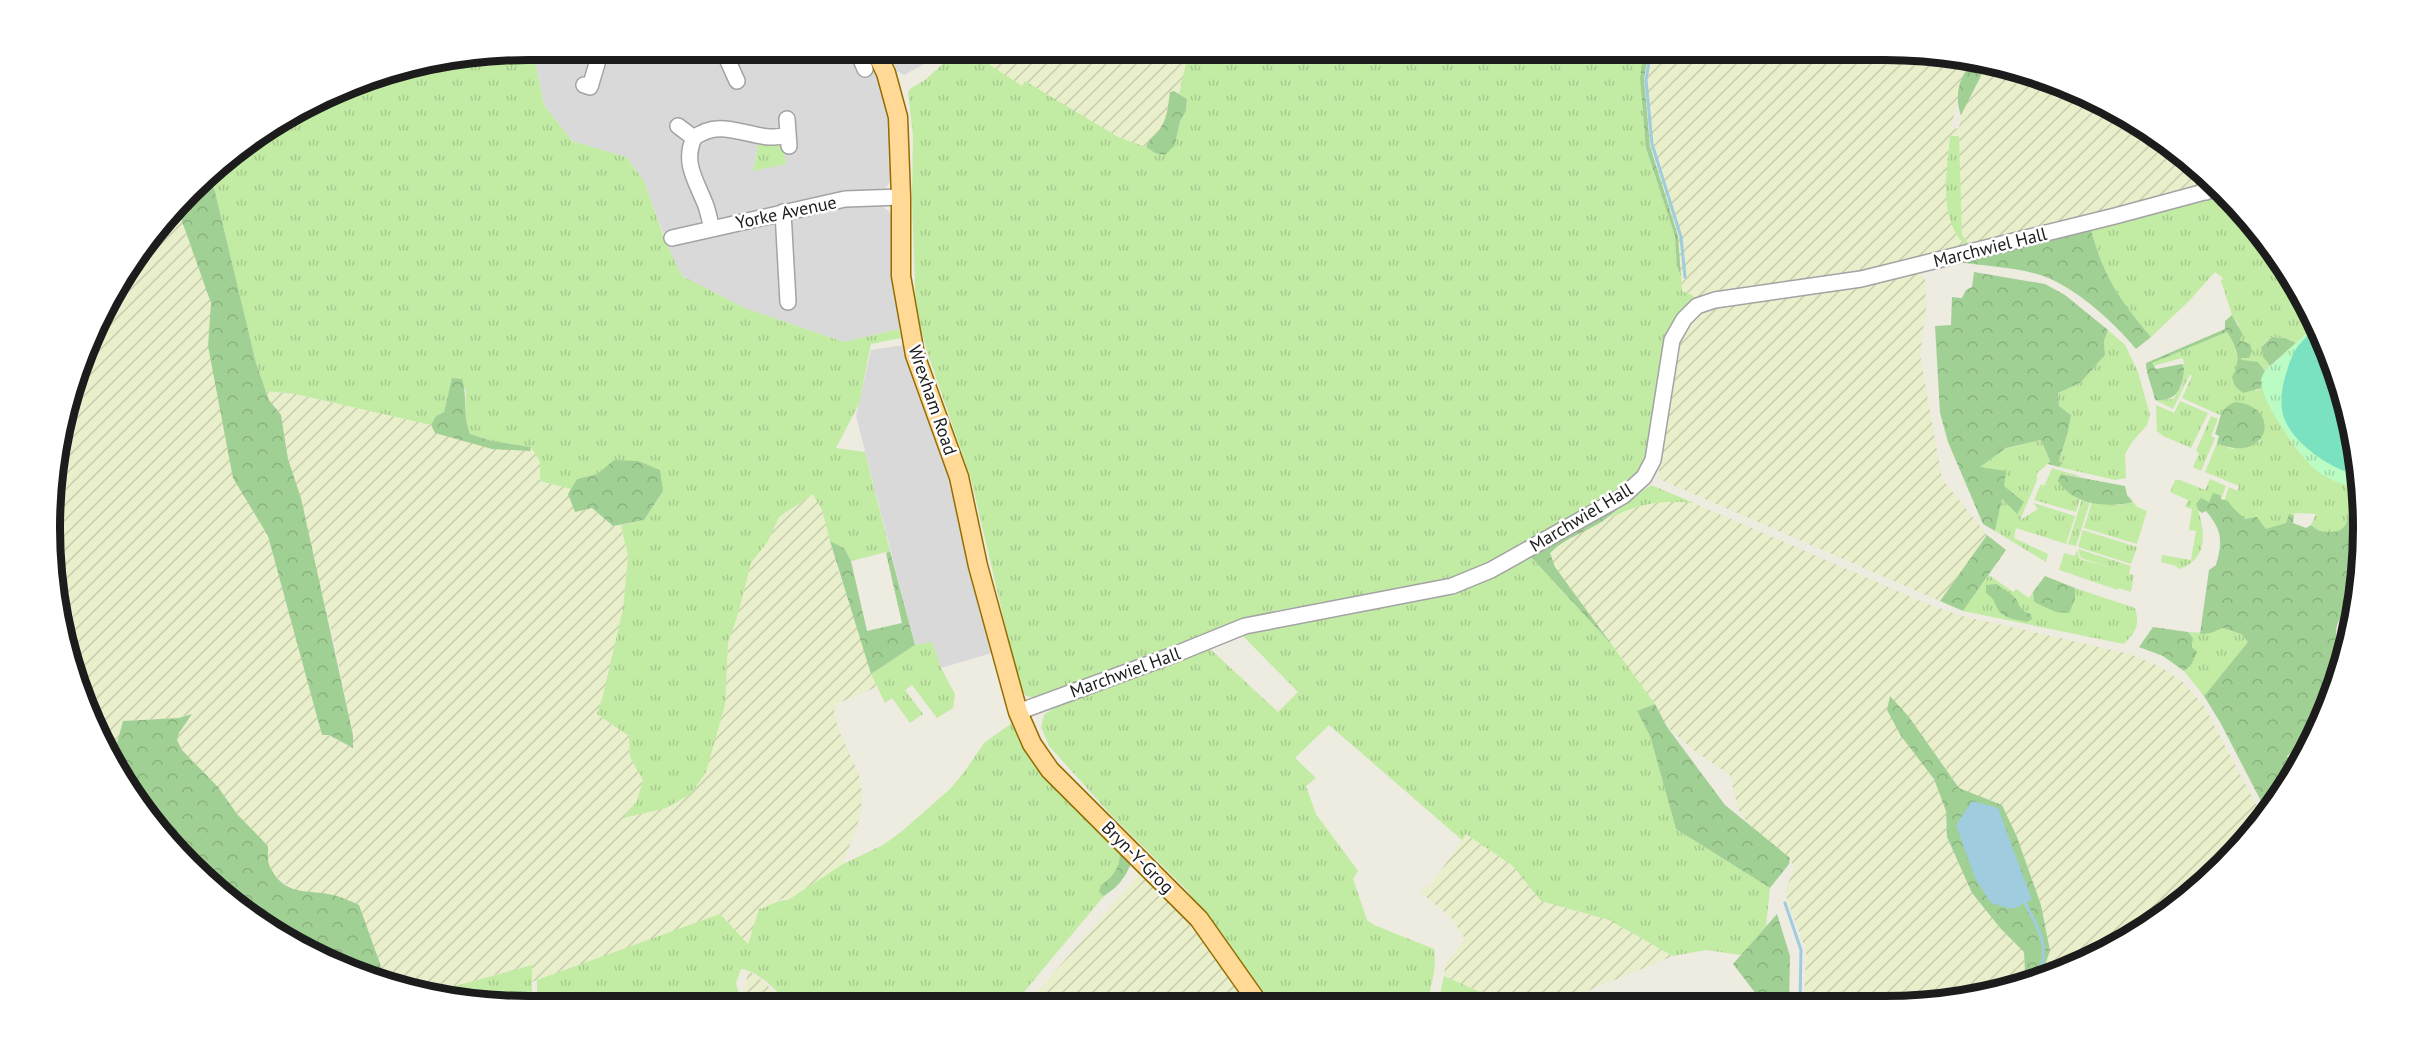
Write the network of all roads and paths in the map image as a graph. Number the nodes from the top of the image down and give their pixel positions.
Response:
1 (598, 60) edge
2 (725, 60) edge
3 (862, 60) edge
4 (870, 60) edge
5 (865, 69) dead end
6 (729, 75) dead end
7 (590, 87) dead end
8 (678, 126) dead end
9 (788, 133) dead end
10 (694, 138) junction
11 (2209, 191) edge
12 (901, 197) junction
13 (783, 212) junction
14 (712, 228) junction
15 (672, 238) dead end
16 (788, 302) dead end
17 (1018, 712) junction
18 (1253, 996) edge

1 - 7 street
2 - 6 street
3 - 5 street
4 - 12 main road, Wrexham Road
8 - 10 street
9 - 10 street
10 - 14 street
11 - 17 street, Marchwiel Hall
12 - 13 street, Yorke Avenue
12 - 17 main road, Wrexham Road
13 - 14 street, Yorke Avenue
13 - 16 street
14 - 15 street, Yorke Avenue
17 - 18 main road, Bryn-Y-Grog

